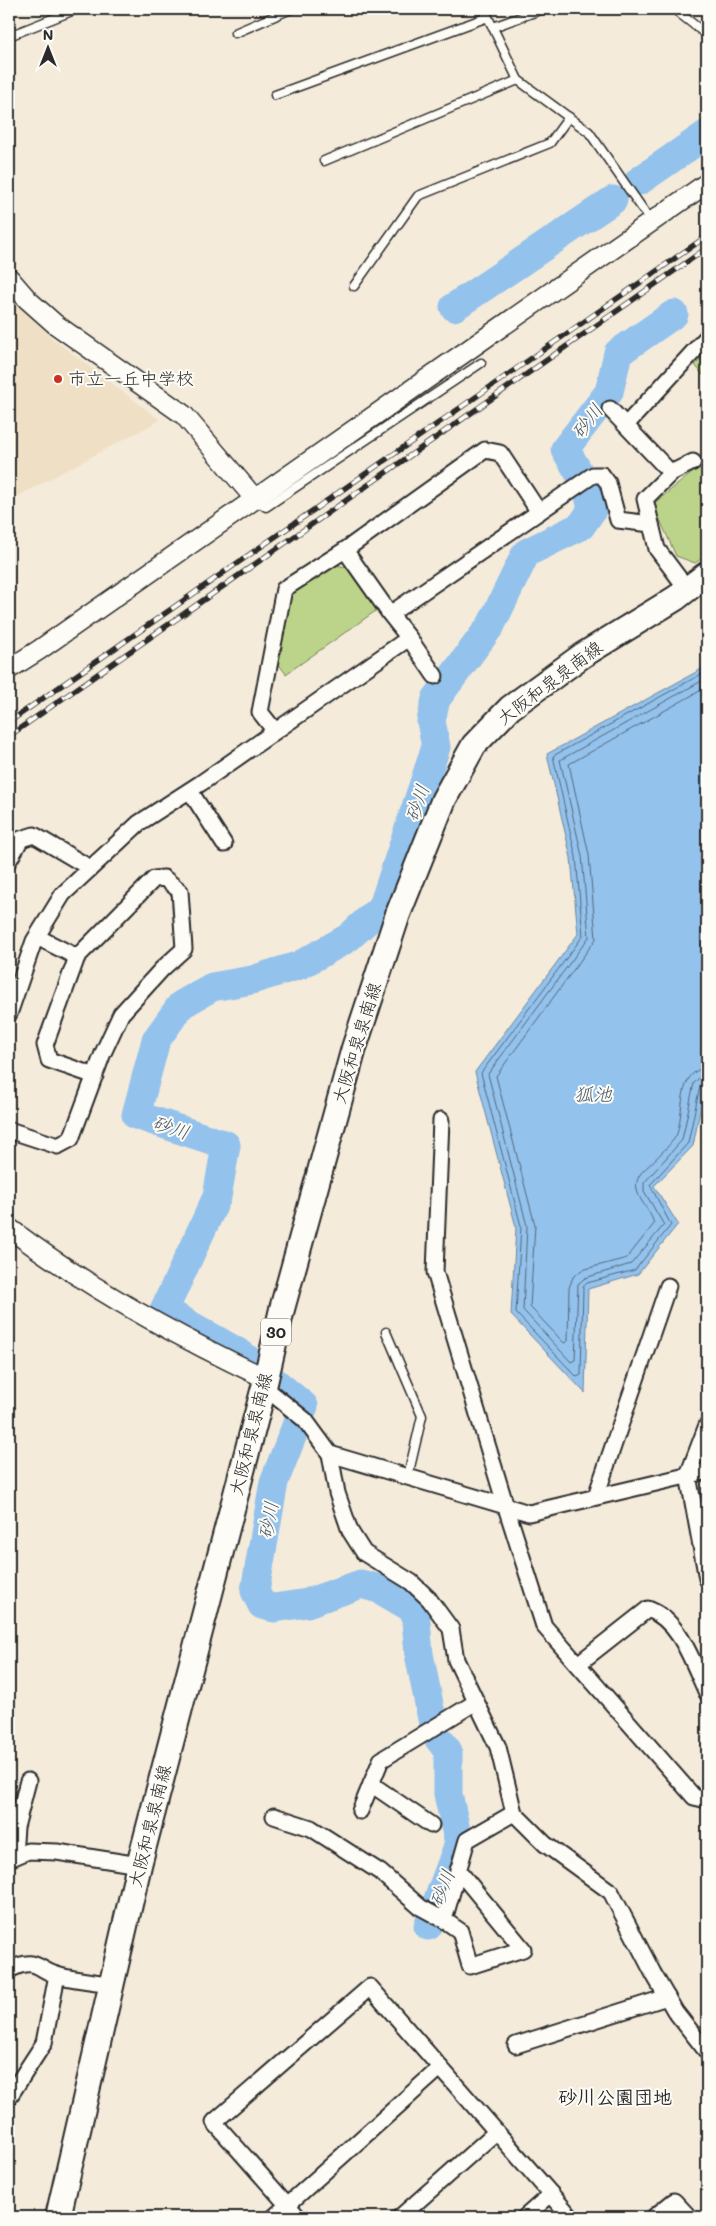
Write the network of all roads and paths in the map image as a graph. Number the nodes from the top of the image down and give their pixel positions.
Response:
1 (76, 9) edge
2 (292, 9) edge
3 (484, 9) edge
4 (543, 9) edge
5 (674, 9) edge
6 (488, 17) junction
7 (492, 27) junction
8 (235, 33) dead end
9 (707, 35) edge
10 (9, 36) edge
11 (518, 80) junction
12 (275, 95) dead end
13 (569, 117) junction
14 (324, 161) dead end
15 (707, 183) edge
16 (652, 222) junction
17 (9, 278) edge
18 (354, 286) dead end
19 (707, 337) edge
20 (481, 363) dead end
21 (610, 409) dead end
22 (626, 425) junction
23 (693, 462) dead end
24 (671, 473) junction
25 (255, 499) junction
26 (539, 512) junction
27 (651, 524) junction
28 (345, 550) junction
29 (707, 574) edge
30 (687, 589) junction
31 (390, 614) junction
32 (409, 638) junction
33 (9, 669) edge
34 (435, 676) dead end
35 (275, 732) junction
36 (190, 790) junction
37 (224, 844) dead end
38 (9, 860) edge
39 (90, 868) junction
40 (37, 936) junction
41 (77, 958) junction
42 (9, 1014) edge
43 (95, 1076) junction
44 (441, 1120) dead end
45 (9, 1130) edge
46 (9, 1228) edge
47 (668, 1286) dead end
48 (386, 1332) dead end
49 (264, 1382) junction
50 (707, 1425) edge
51 (330, 1454) junction
52 (707, 1471) edge
53 (688, 1475) junction
54 (408, 1476) junction
55 (596, 1496) junction
56 (506, 1507) junction
57 (707, 1579) edge
58 (578, 1664) junction
59 (707, 1693) edge
60 (476, 1702) junction
61 (28, 1781) dead end
62 (371, 1784) junction
63 (707, 1800) edge
64 (360, 1811) dead end
65 (514, 1813) junction
66 (274, 1816) dead end
67 (431, 1825) dead end
68 (11, 1858) edge
69 (139, 1865) junction
70 (458, 1870) junction
71 (444, 1920) junction
72 (9, 1970) edge
73 (57, 1975) junction
74 (112, 1984) junction
75 (667, 1997) junction
76 (516, 2045) dead end
77 (707, 2052) edge
78 (440, 2068) junction
79 (9, 2097) edge
80 (496, 2132) junction
81 (551, 2194) junction
82 (288, 2205) junction
83 (58, 2217) edge
84 (274, 2217) edge
85 (298, 2217) edge
86 (400, 2217) edge
87 (525, 2217) edge
88 (571, 2217) edge
89 (654, 2217) edge
90 (689, 2217) edge

1 - 10 lane
2 - 8 lane
3 - 6 lane
4 - 7 lane
5 - 9 lane
6 - 7 lane
6 - 12 lane
7 - 11 lane
11 - 13 lane
11 - 14 lane
13 - 16 lane
13 - 18 lane
15 - 16 street
16 - 25 street
17 - 25 street
19 - 22 street
20 - 25 lane
21 - 22 street
22 - 24 street
23 - 24 street
24 - 27 street
25 - 33 street
26 - 27 street
26 - 28 street
26 - 31 street
27 - 30 street
28 - 31 street
28 - 35 street
29 - 30 main road, 大阪和泉泉南線 / 30
30 - 49 main road, 大阪和泉泉南線 / 30
31 - 32 street
32 - 34 street
32 - 35 street
35 - 36 street
36 - 37 street
36 - 39 street
38 - 39 street
39 - 40 street
40 - 41 street
40 - 42 street
41 - 43 street
41 - 43 street
43 - 45 street
44 - 56 street
46 - 49 street
47 - 55 street
48 - 54 lane
49 - 51 street
49 - 69 main road, 大阪和泉泉南線 / 30
50 - 53 street
51 - 54 street
51 - 60 street
52 - 53 street
53 - 55 street
53 - 57 street
54 - 56 street
55 - 56 street
56 - 58 street
58 - 59 street
58 - 63 street
60 - 62 street
60 - 65 street
61 - 68 street
62 - 64 street
62 - 67 street
65 - 70 street
65 - 75 street
66 - 71 street
68 - 69 street
69 - 74 main road, 大阪和泉泉南線 / 30
70 - 71 street
70 - 71 street
72 - 73 street
73 - 74 street
73 - 79 street
74 - 83 main road, 大阪和泉泉南線 / 30
75 - 76 street
75 - 77 street
78 - 80 street
78 - 82 street
78 - 82 street
80 - 81 street
80 - 86 street
81 - 87 street
81 - 88 street
82 - 84 street
82 - 85 street
89 - 90 street

